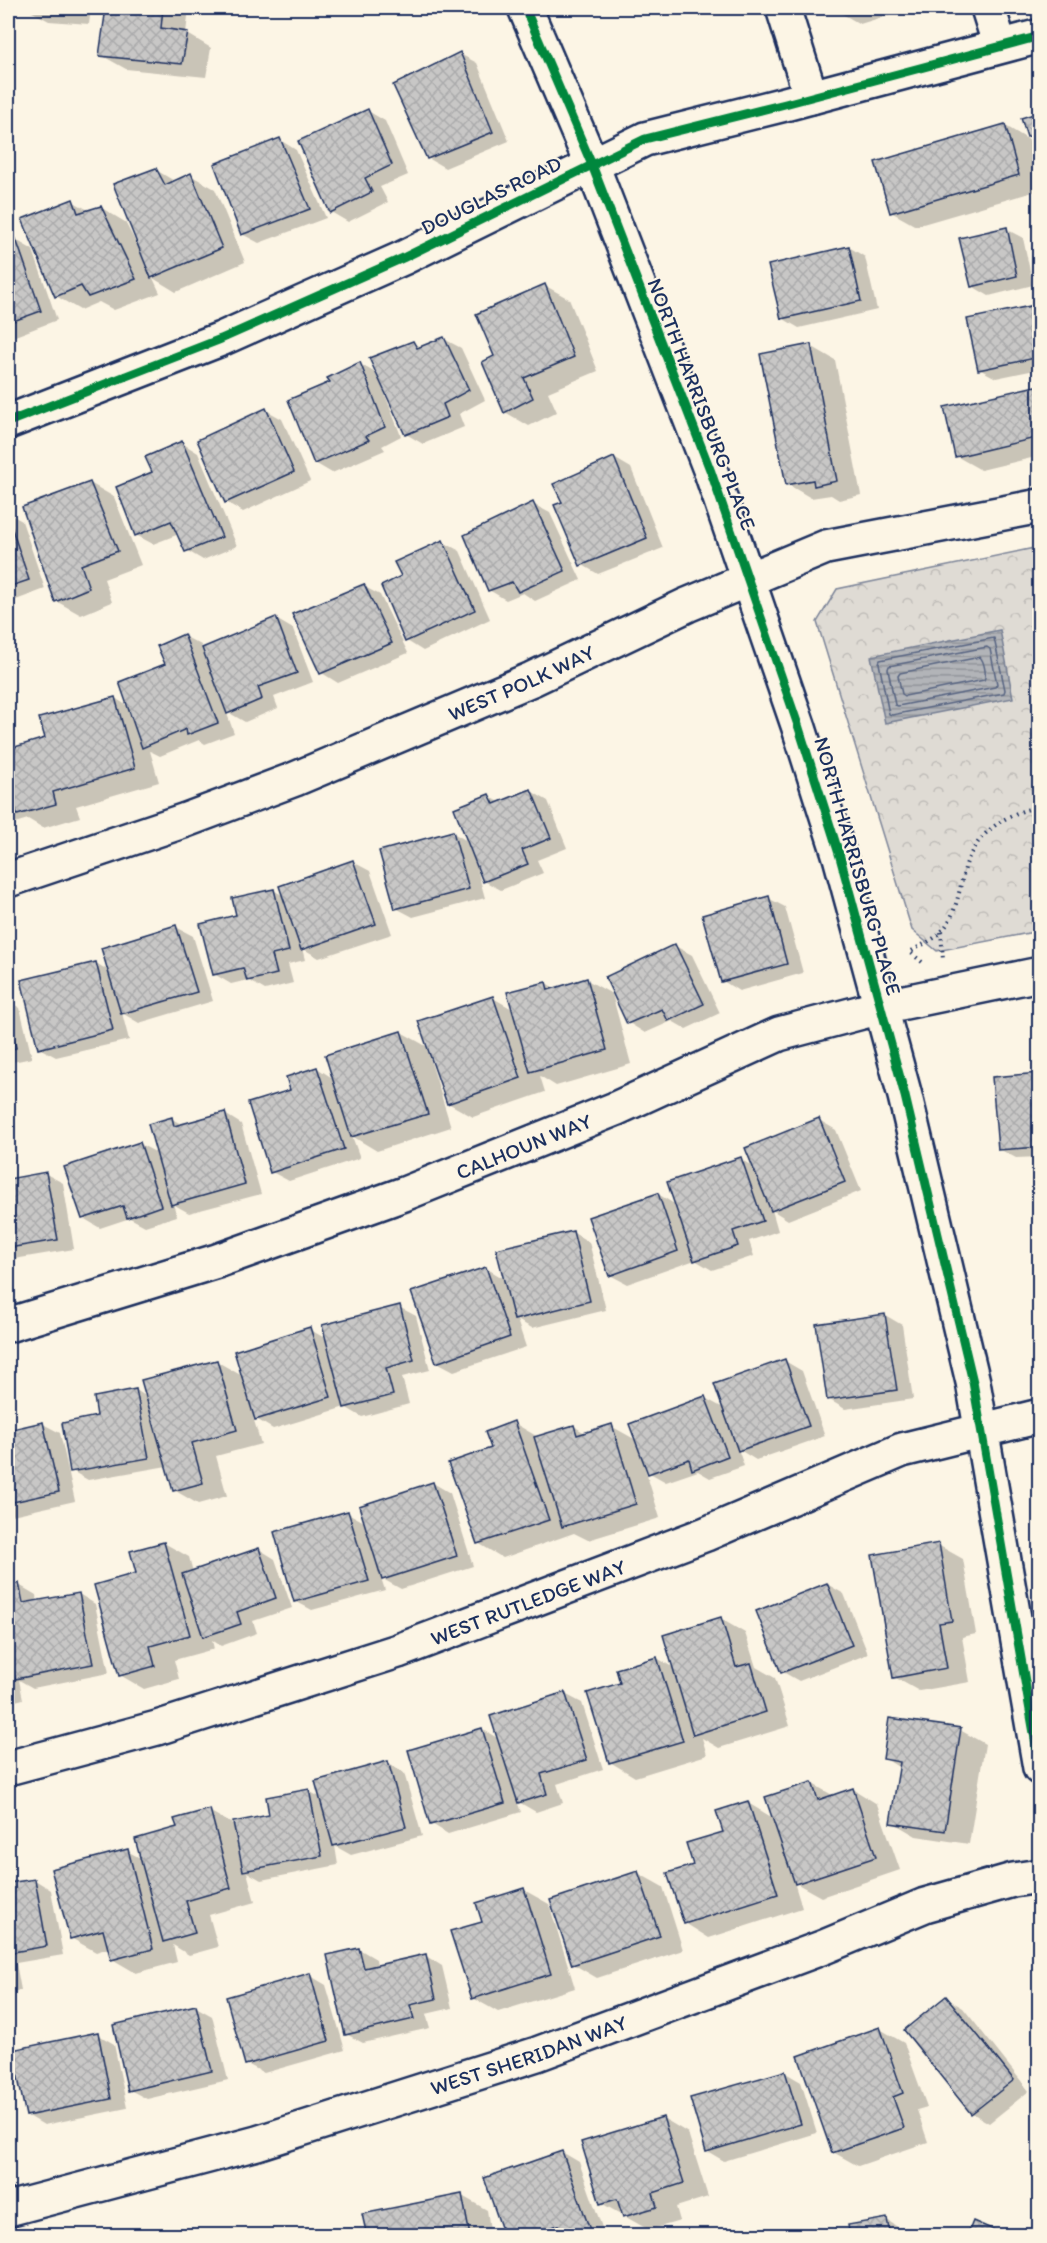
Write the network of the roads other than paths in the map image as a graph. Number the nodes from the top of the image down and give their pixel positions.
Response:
1 (525, 8) edge
2 (783, 8) edge
3 (988, 8) edge
4 (1040, 36) edge
5 (1000, 46) junction
6 (812, 97) junction
7 (592, 165) junction
8 (8, 422) edge
9 (1040, 506) edge
10 (747, 579) junction
11 (8, 880) edge
12 (1040, 974) edge
13 (881, 1007) junction
14 (8, 1325) edge
15 (1040, 1416) edge
16 (982, 1430) junction
17 (8, 1768) edge
18 (1040, 1768) edge
19 (1040, 1876) edge
20 (8, 2209) edge

1 - 7 street, NORTH HARRISBURG PLACE
2 - 6 street
3 - 5 street
4 - 5 street, DOUGLAS ROAD
5 - 6 street, DOUGLAS ROAD
6 - 7 street, DOUGLAS ROAD
7 - 8 street, DOUGLAS ROAD
7 - 10 street, NORTH HARRISBURG PLACE
9 - 10 street, WEST POLK WAY
10 - 11 street, WEST POLK WAY
10 - 13 street, NORTH HARRISBURG PLACE
12 - 13 street, CALHOUN WAY
13 - 14 street, CALHOUN WAY
13 - 16 street, NORTH HARRISBURG PLACE
15 - 16 street, WEST RUTLEDGE WAY
16 - 17 street, WEST RUTLEDGE WAY
16 - 18 street, NORTH HARRISBURG PLACE
19 - 20 street, WEST SHERIDAN WAY

